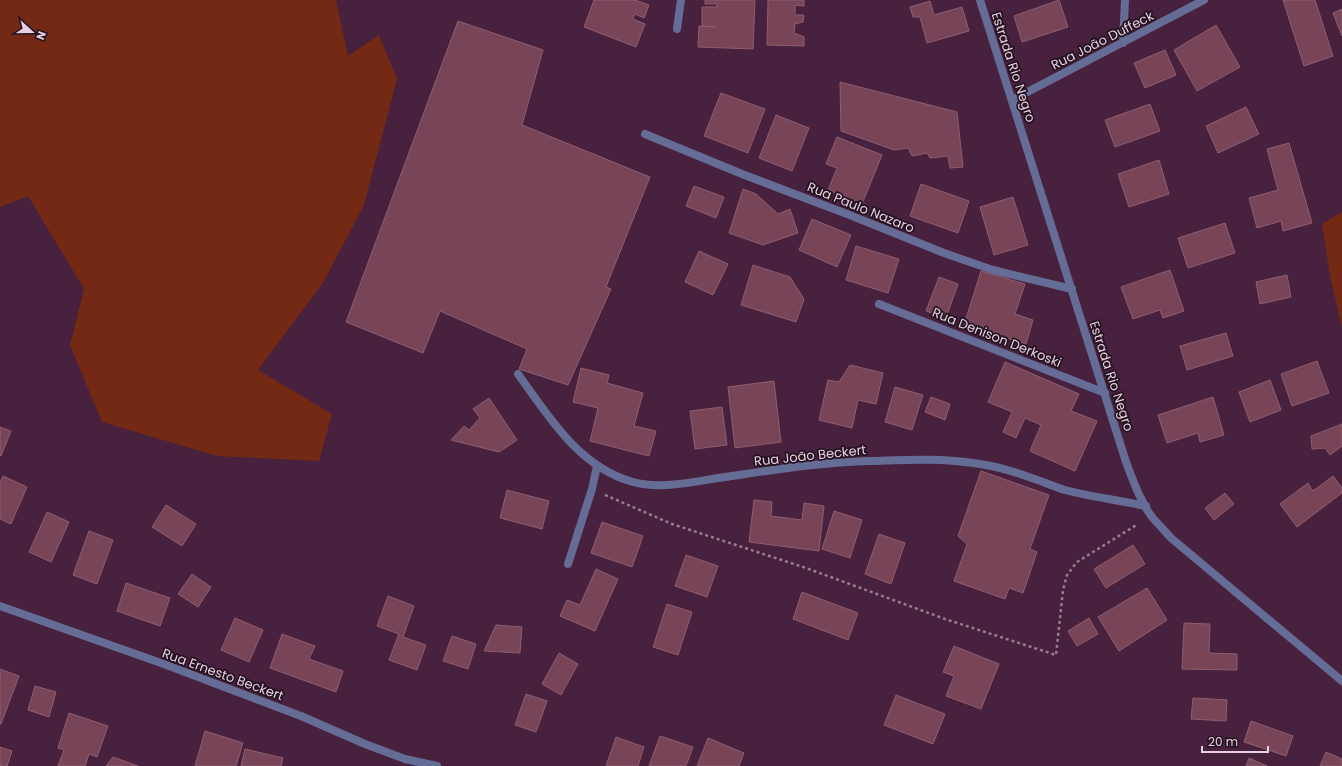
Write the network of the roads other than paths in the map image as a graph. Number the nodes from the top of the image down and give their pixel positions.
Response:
1 (681, 0) edge
2 (980, 0) edge
3 (1125, 0) edge
4 (1204, 0) edge
5 (677, 29) dead end
6 (1123, 43) junction
7 (1012, 100) junction
8 (645, 134) dead end
9 (1072, 289) junction
10 (879, 304) dead end
11 (518, 374) dead end
12 (1105, 393) junction
13 (597, 466) junction
14 (1146, 506) junction
15 (568, 564) dead end
16 (0, 606) edge
17 (1342, 681) edge
18 (437, 766) edge

1 - 5 street
2 - 7 street, Estrada Rio Negro
3 - 6 street
4 - 6 street, Rua João Duffeck
6 - 7 street, Rua João Duffeck
7 - 9 street, Estrada Rio Negro
8 - 9 street, Rua Paulo Nazaro
9 - 12 street, Estrada Rio Negro
10 - 12 street, Rua Denison Derkoski
11 - 13 street, Rua João Beckert
12 - 14 street, Estrada Rio Negro
13 - 14 street, Rua João Beckert
13 - 15 street
14 - 17 street, Estrada Rio Negro
16 - 18 street, Rua Ernesto Beckert

